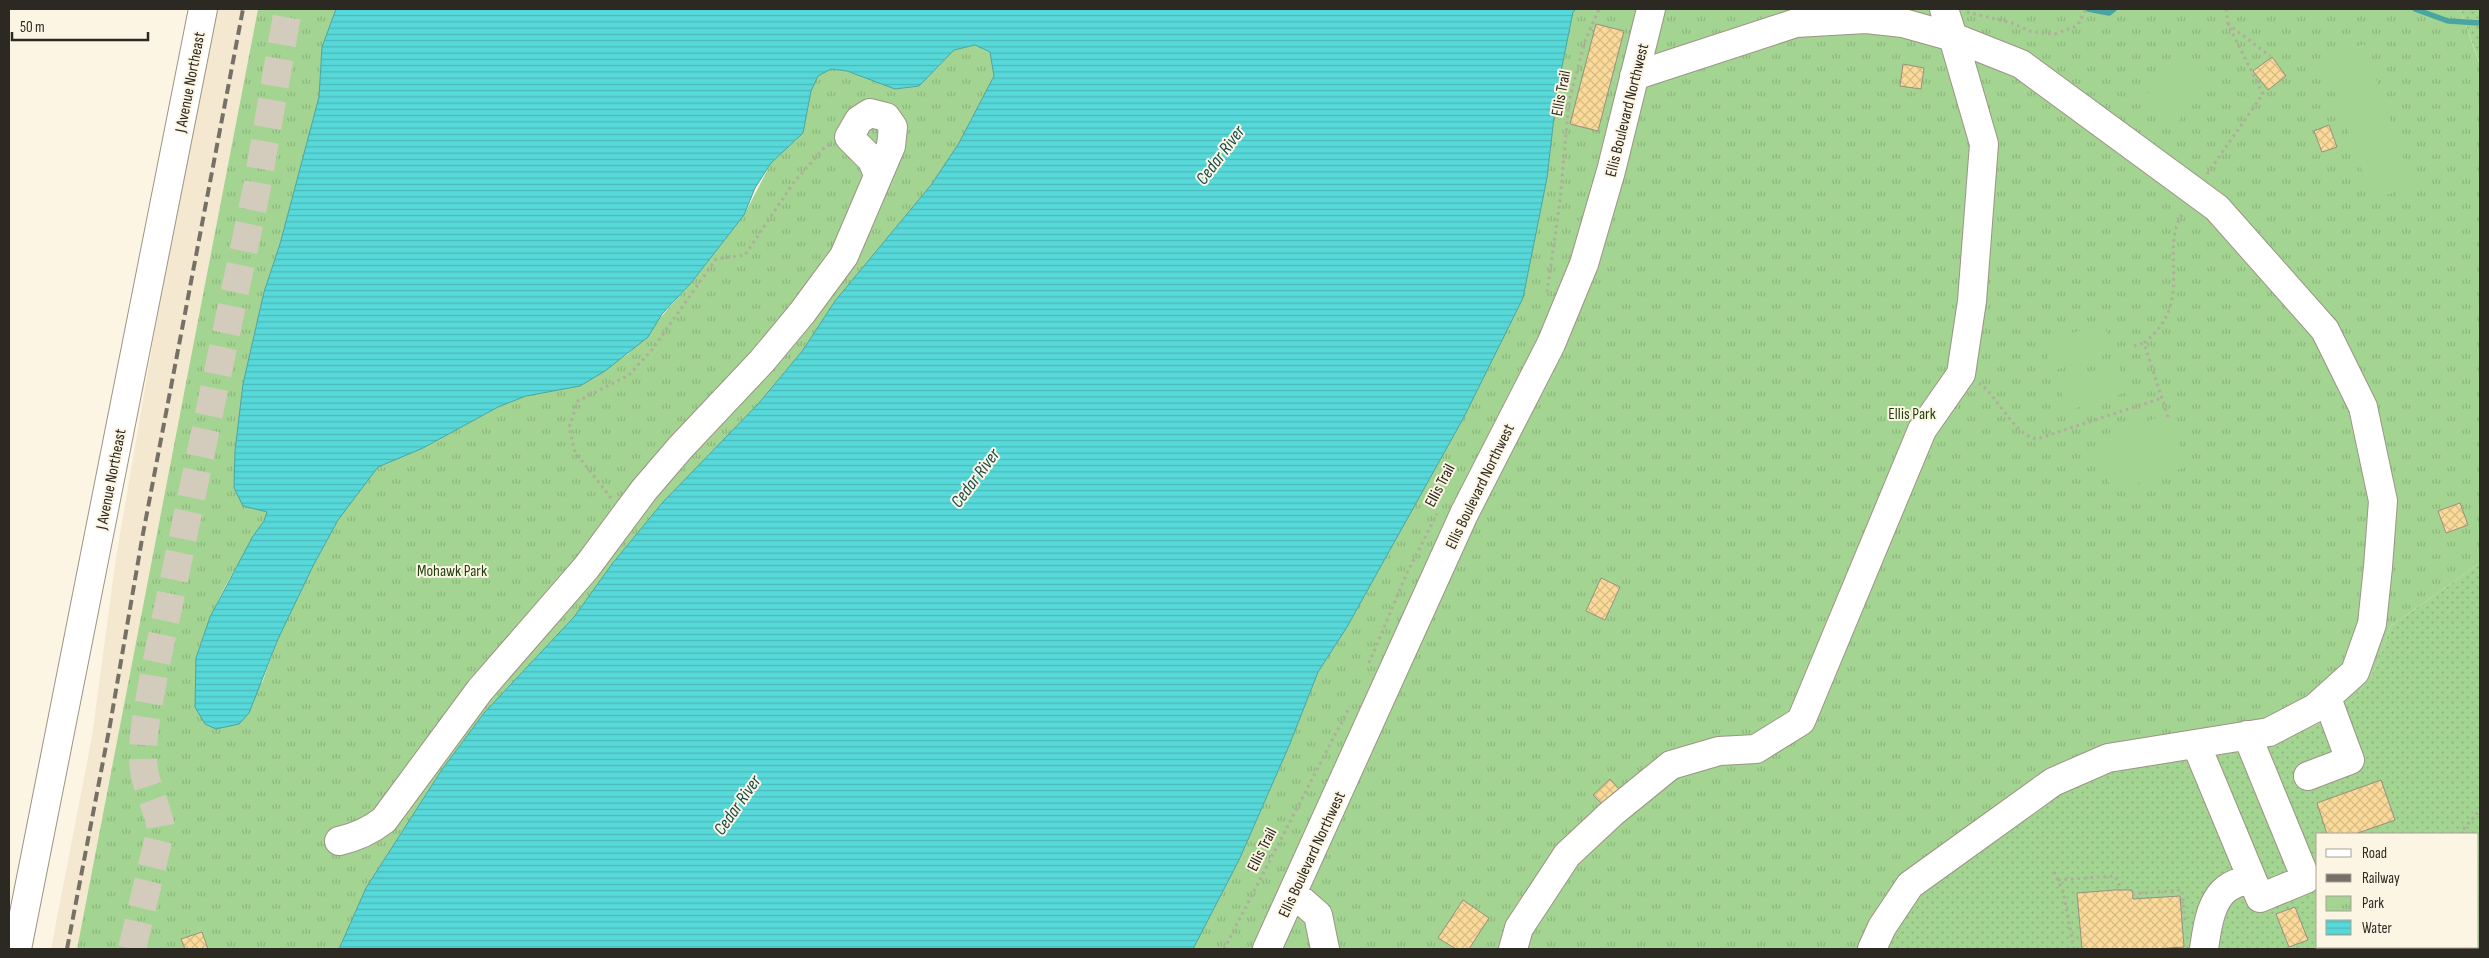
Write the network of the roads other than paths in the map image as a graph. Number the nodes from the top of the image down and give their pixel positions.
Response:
1 (204, 9) edge
2 (1651, 9) edge
3 (1952, 10) edge
4 (1953, 37) junction
5 (1634, 76) junction
6 (878, 175) junction
7 (2327, 698) junction
8 (2247, 735) junction
9 (2196, 744) junction
10 (2308, 776) dead end
11 (339, 841) dead end
12 (2251, 877) junction
13 (1294, 894) junction
14 (17, 949) edge
15 (1267, 949) edge
16 (1325, 949) edge
17 (1513, 949) edge
18 (1872, 949) edge
19 (2204, 949) edge

1 - 14 street, J Avenue Northeast
2 - 5 street, Ellis Boulevard Northwest
3 - 4 street
4 - 5 street
4 - 7 street
4 - 17 street
5 - 13 street, Ellis Boulevard Northwest
6 - 6 street
6 - 11 street
7 - 8 street
7 - 10 street
8 - 9 street
8 - 12 street
9 - 12 street
9 - 18 street
12 - 19 street
13 - 15 street, Ellis Boulevard Northwest
13 - 16 street

